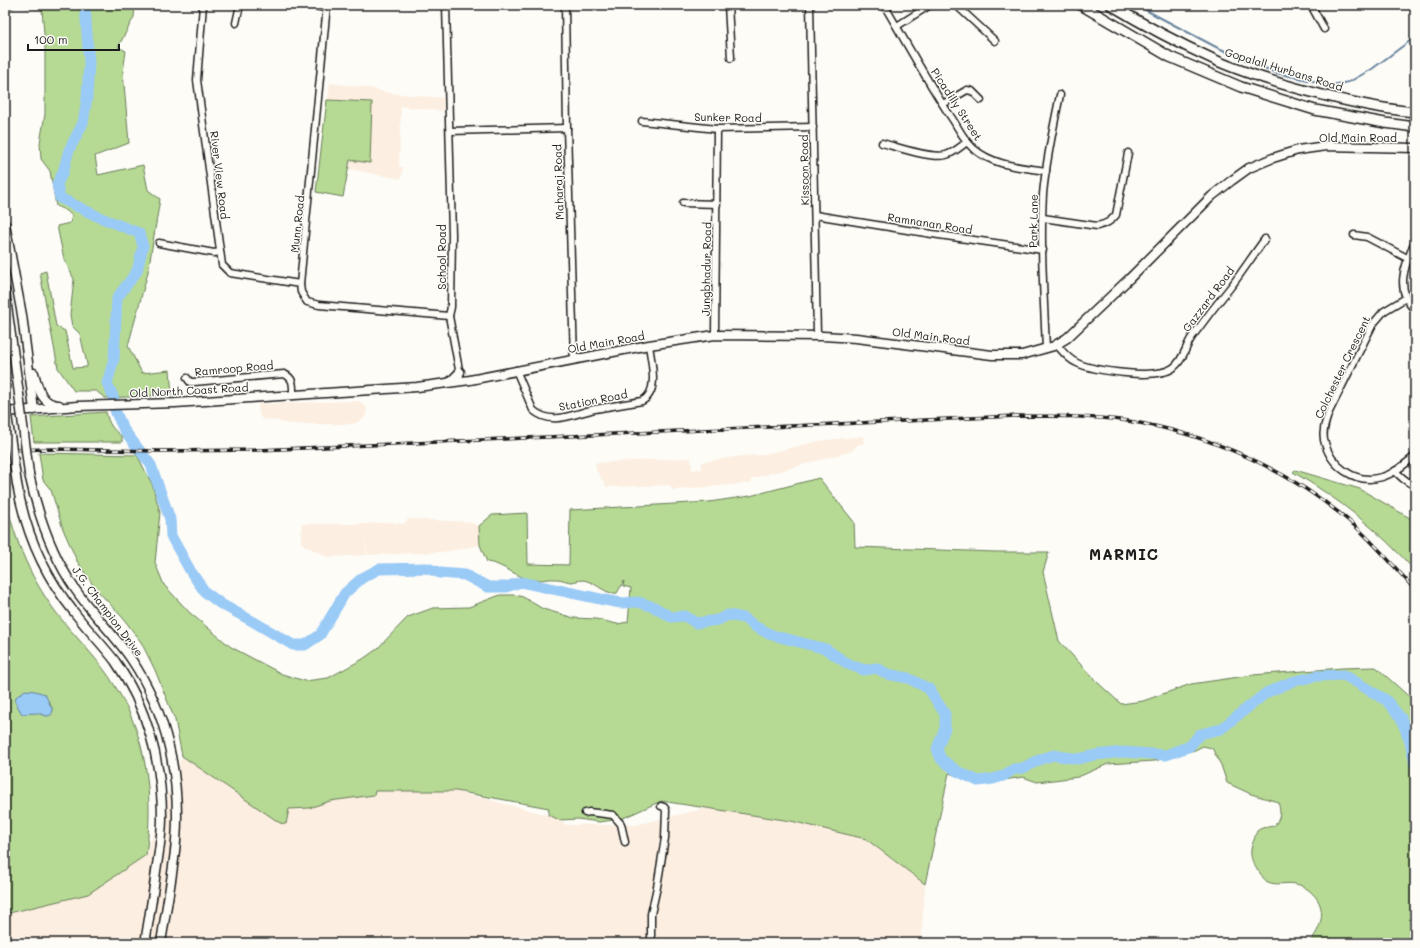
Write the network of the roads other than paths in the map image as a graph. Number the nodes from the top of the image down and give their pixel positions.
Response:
1 (203, 5) edge
2 (240, 5) edge
3 (309, 5) edge
4 (446, 5) edge
5 (565, 5) edge
6 (728, 5) edge
7 (810, 5) edge
8 (884, 5) edge
9 (930, 5) edge
10 (956, 5) edge
11 (1081, 5) edge
12 (1111, 5) edge
13 (1311, 5) edge
14 (326, 7) edge
15 (236, 24) dead end
16 (897, 26) junction
17 (1324, 29) dead end
18 (995, 41) dead end
19 (731, 58) dead end
20 (1060, 95) dead end
21 (981, 100) dead end
22 (943, 104) junction
23 (1415, 112) edge
24 (642, 122) dead end
25 (1415, 126) edge
26 (813, 127) junction
27 (567, 128) junction
28 (717, 129) junction
29 (450, 131) junction
30 (967, 142) junction
31 (882, 143) dead end
32 (1415, 148) edge
33 (1128, 153) dead end
34 (1046, 171) junction
35 (683, 203) dead end
36 (717, 204) junction
37 (814, 214) junction
38 (1043, 218) junction
39 (5, 224) edge
40 (1354, 235) dead end
41 (1265, 239) dead end
42 (1415, 242) edge
43 (159, 243) dead end
44 (1043, 250) junction
45 (220, 252) junction
46 (1407, 258) junction
47 (300, 284) junction
48 (5, 292) edge
49 (1406, 298) junction
50 (1415, 310) edge
51 (449, 316) junction
52 (715, 335) junction
53 (817, 335) junction
54 (649, 345) junction
55 (1057, 345) junction
56 (1046, 349) junction
57 (27, 352) junction
58 (574, 359) junction
59 (516, 370) junction
60 (460, 372) junction
61 (187, 378) dead end
62 (461, 381) junction
63 (450, 382) junction
64 (374, 390) joint
65 (293, 395) junction
66 (5, 401) edge
67 (78, 406) junction
68 (34, 410) junction
69 (5, 412) edge
70 (1415, 456) edge
71 (1395, 471) junction
72 (1415, 485) edge
73 (661, 806) dead end
74 (585, 813) dead end
75 (625, 842) dead end
76 (145, 943) edge
77 (161, 943) edge
78 (651, 943) edge

1 - 45 street, River View Road
2 - 15 street
3 - 14 street
4 - 29 street, School Road
5 - 27 street, Maharaj Road
6 - 19 street
7 - 26 street, Kissoon Road
8 - 16 street, Picadilly Street
9 - 16 street
10 - 18 street
11 - 25 main road
12 - 23 main road, Gopalall Hurbans Road
13 - 17 street
14 - 47 street, Munn Road
16 - 22 street, Picadilly Street
20 - 34 street, Park Lane
21 - 22 street
22 - 30 street, Picadilly Street
24 - 28 street, Sunker Road
26 - 28 street, Sunker Road
26 - 37 street, Kissoon Road
27 - 29 street
27 - 58 street, Maharaj Road
28 - 36 street, Jungbhadur Road
29 - 51 street, School Road
30 - 31 street
30 - 34 street, Picadilly Street
32 - 55 street, Old Main Road
33 - 38 street
34 - 38 street, Park Lane
35 - 36 street
36 - 52 street, Jungbhadur Road
37 - 44 street, Ramnanan Road
37 - 53 street, Kissoon Road
38 - 44 street, Park Lane
39 - 57 street
40 - 46 street
41 - 55 street, Gazzard Road
42 - 46 street
43 - 45 street
44 - 56 street, Park Lane
45 - 47 street, River View Road
46 - 49 street
47 - 51 street, Munn Road
48 - 77 street, J.G. Champion Drive, bridge
49 - 50 street
49 - 71 street, Colchester Crescent
51 - 60 street, School Road
52 - 53 street, Old Main Road
52 - 54 street, Old Main Road
53 - 56 street, Old Main Road
54 - 58 street, Old Main Road
54 - 59 street, Station Road
55 - 56 street, Old Main Road
57 - 67 street
57 - 68 street
58 - 59 street, Old Main Road
59 - 62 street, Old Main Road
60 - 62 street, School Road
60 - 63 street
61 - 65 street, Ramroop Road
62 - 63 street, Old Main Road
63 - 64 street, Old Main Road
64 - 65 street, Old North Coast Road
65 - 67 street, Old North Coast Road
66 - 76 street, bridge
67 - 68 street, Old North Coast Road
68 - 69 street, Old North Coast Road
70 - 71 street, Colchester Crescent
71 - 72 street
73 - 78 street
74 - 75 street

